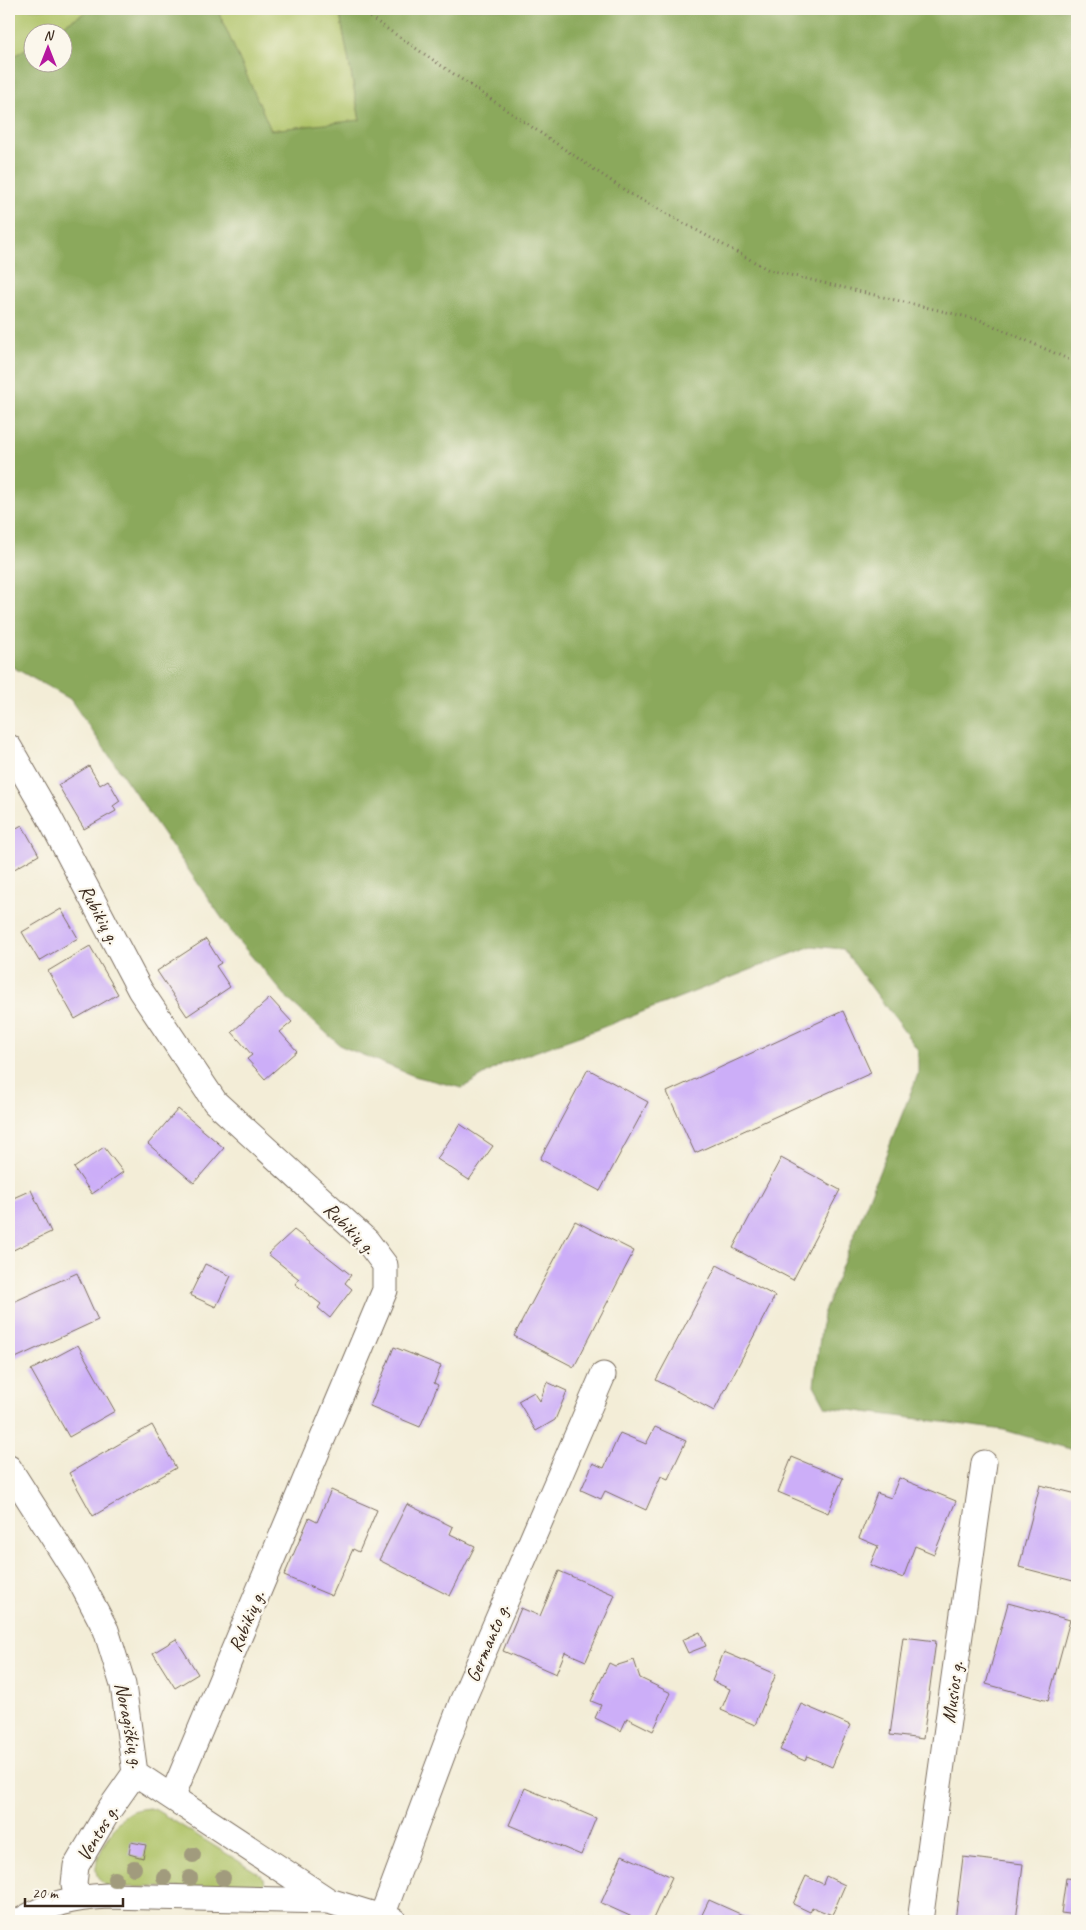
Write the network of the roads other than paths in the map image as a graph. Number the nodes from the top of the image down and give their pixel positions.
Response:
1 (9, 747) edge
2 (603, 1375) dead end
3 (984, 1463) dead end
4 (9, 1468) edge
5 (135, 1773) junction
6 (172, 1797) junction
7 (77, 1898) junction
8 (329, 1901) junction
9 (388, 1919) edge
10 (20, 1921) edge
11 (920, 1921) edge

1 - 6 street, Rubikių g.
2 - 9 street, Germanto g.
3 - 11 street, Musios g.
4 - 5 street, Noragiškių g.
5 - 6 street, Noragiškių g.
5 - 7 street, Ventos g.
6 - 8 street, Noragiškių g.
7 - 8 street
7 - 10 street
8 - 9 street, Noragiškių g.

